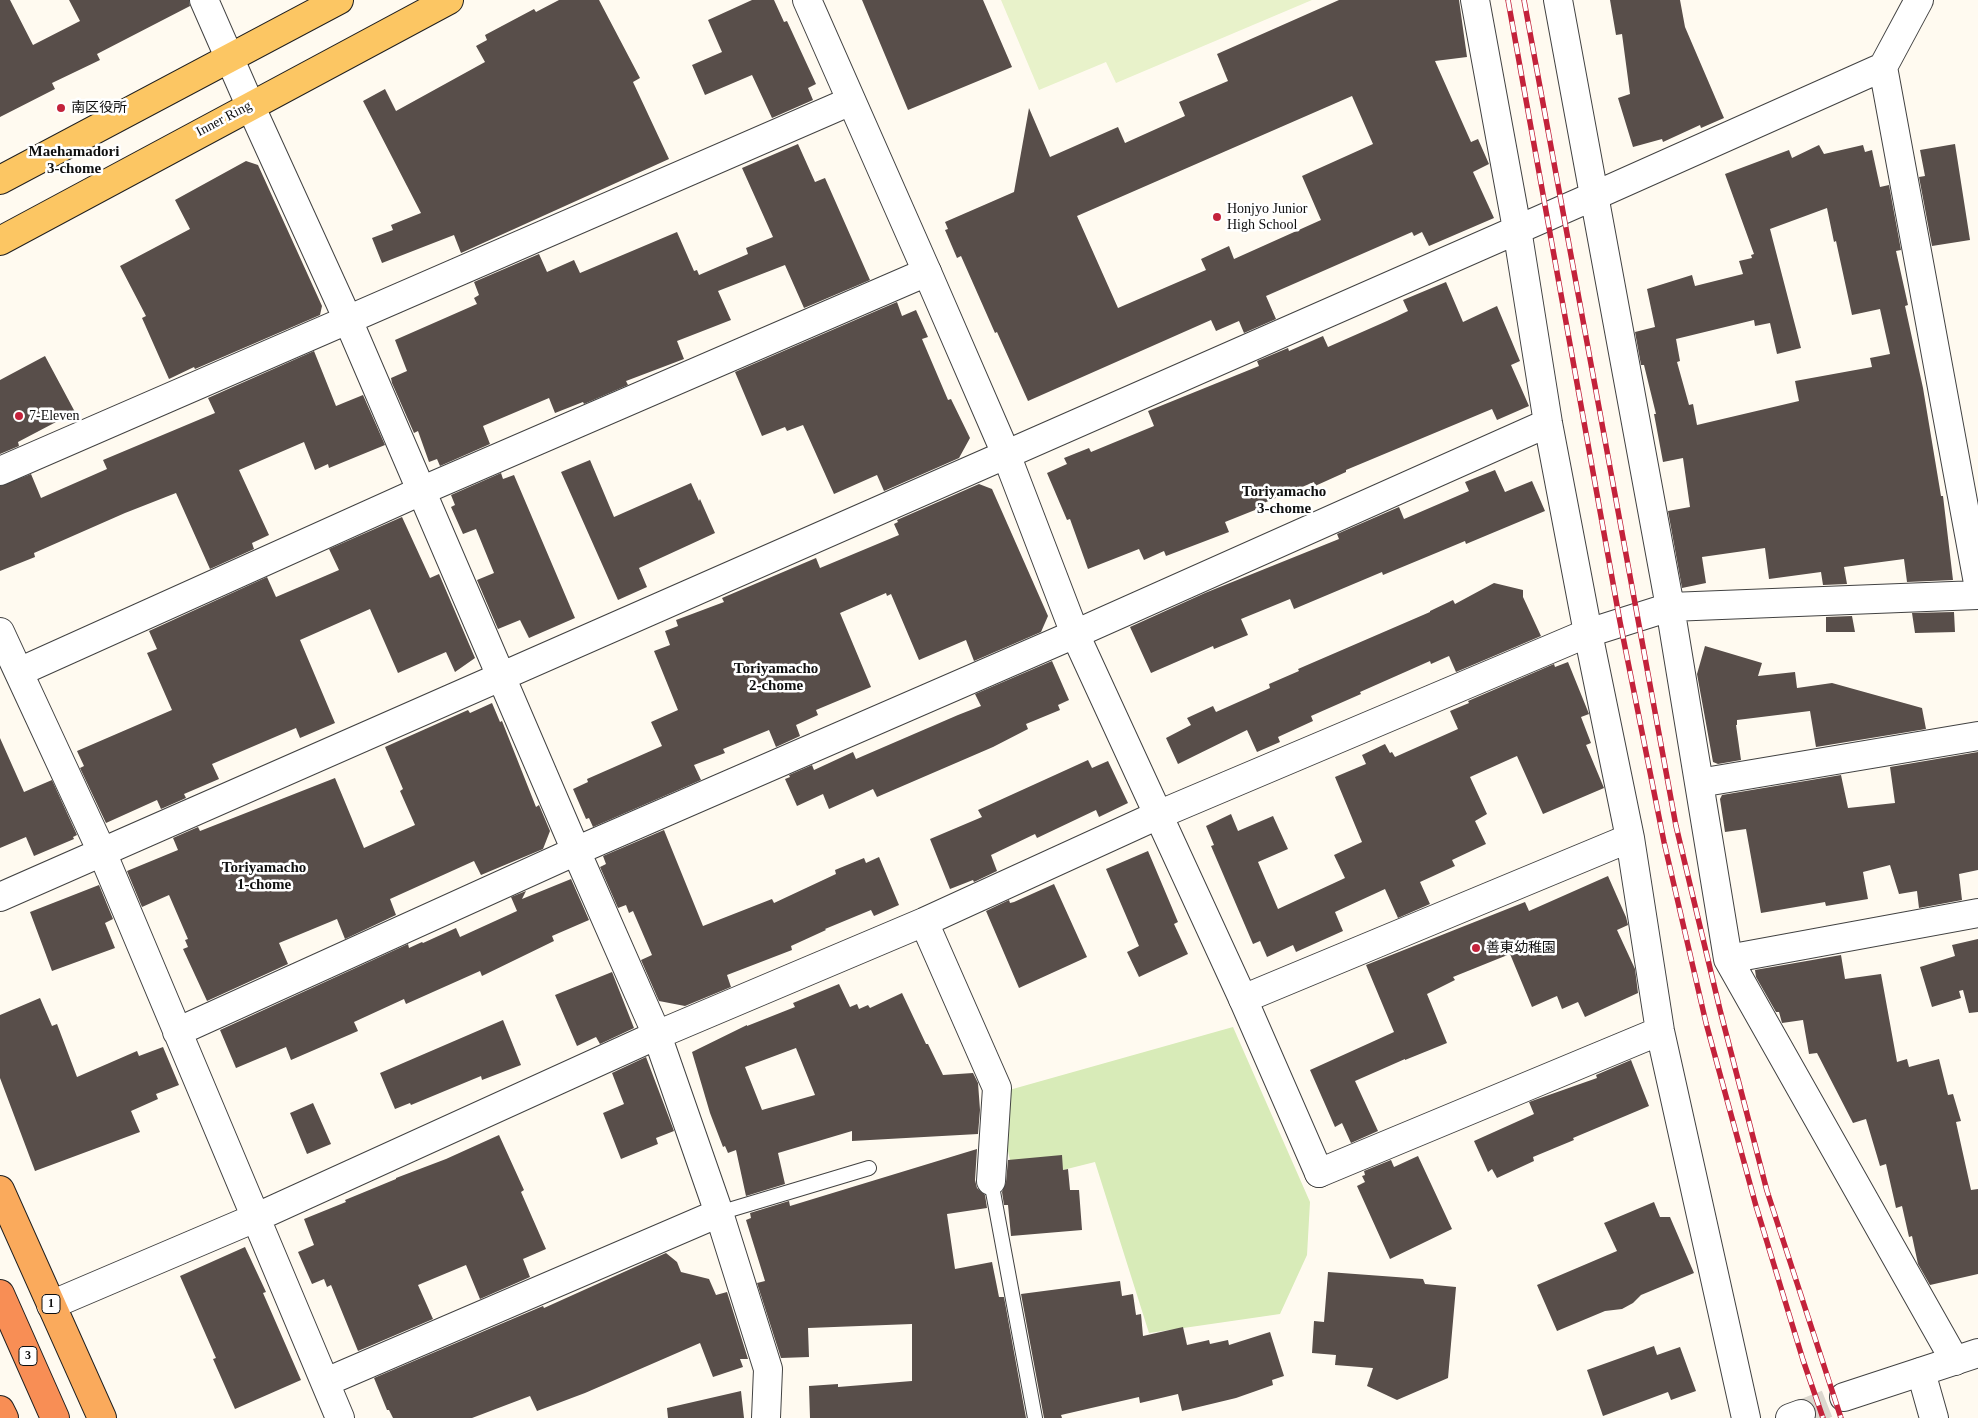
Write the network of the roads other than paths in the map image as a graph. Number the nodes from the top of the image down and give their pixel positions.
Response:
1 (204, 0) edge
2 (339, 0) edge
3 (449, 0) edge
4 (807, 0) edge
5 (1475, 0) edge
6 (1558, 0) edge
7 (1919, 0) edge
8 (228, 58) junction
9 (1883, 67) junction
10 (851, 101) junction
11 (250, 106) junction
12 (0, 180) edge
13 (1594, 196) junction
14 (1517, 229) junction
15 (0, 241) edge
16 (928, 272) junction
17 (348, 320) junction
18 (1548, 423) junction
19 (1006, 454) junction
20 (0, 472) edge
21 (421, 491) junction
22 (1978, 583) edge
23 (1978, 595) edge
24 (1670, 607) junction
25 (0, 632) edge
26 (1588, 633) junction
27 (1075, 634) junction
28 (19, 672) junction
29 (500, 677) junction
30 (1978, 736) edge
31 (1699, 783) junction
32 (1158, 815) junction
33 (1630, 838) junction
34 (576, 851) junction
35 (102, 852) junction
36 (0, 897) edge
37 (1978, 913) edge
38 (924, 922) junction
39 (1728, 959) junction
40 (1243, 999) junction
41 (1660, 1031) junction
42 (177, 1032) junction
43 (657, 1034) junction
44 (869, 1168) dead end
45 (991, 1181) joint
46 (0, 1190) edge
47 (719, 1213) junction
48 (255, 1218) junction
49 (0, 1294) edge
50 (51, 1305) junction
51 (1966, 1357) edge
52 (1921, 1372) junction
53 (326, 1382) junction
54 (1844, 1396) tunnel mouth
55 (0, 1410) edge
56 (4, 1418) edge
57 (56, 1418) edge
58 (102, 1418) edge
59 (340, 1418) edge
60 (766, 1418) edge
61 (1035, 1418) edge
62 (1746, 1418) edge
63 (1934, 1418) edge

1 - 8 street
2 - 8 main road
3 - 11 main road, Inner Ring
4 - 10 street
5 - 14 street
6 - 13 street
7 - 9 street
8 - 11 street
8 - 12 main road
9 - 13 street
9 - 22 street
10 - 16 street
10 - 17 street
11 - 15 main road, Inner Ring
11 - 17 street
13 - 14 street
13 - 24 street
14 - 18 street
14 - 19 street
16 - 19 street
16 - 21 street
17 - 20 street
17 - 21 street
18 - 26 street
18 - 27 street
19 - 27 street
19 - 29 street
21 - 28 street
21 - 29 street
23 - 24 street
24 - 26 street
24 - 31 street
25 - 28 street
26 - 32 street
26 - 33 street
27 - 32 street
27 - 34 street
28 - 35 street
29 - 34 street
29 - 35 street
30 - 31 street
31 - 39 street
32 - 38 street
32 - 40 street
33 - 40 street
33 - 41 street
34 - 42 street
34 - 43 street
35 - 36 street
35 - 42 street
37 - 39 street
38 - 43 street
38 - 45 street
39 - 51 street
40 - 41 street
41 - 62 street
42 - 48 street
43 - 47 street
43 - 48 street
44 - 47 lane
45 - 61 lane
46 - 50 highway, 1
47 - 53 street
47 - 60 street
48 - 50 street
48 - 53 street
49 - 57 highway, 3
50 - 58 highway, 1
51 - 52 street
52 - 54 street
52 - 63 street
53 - 59 street
55 - 56 highway

